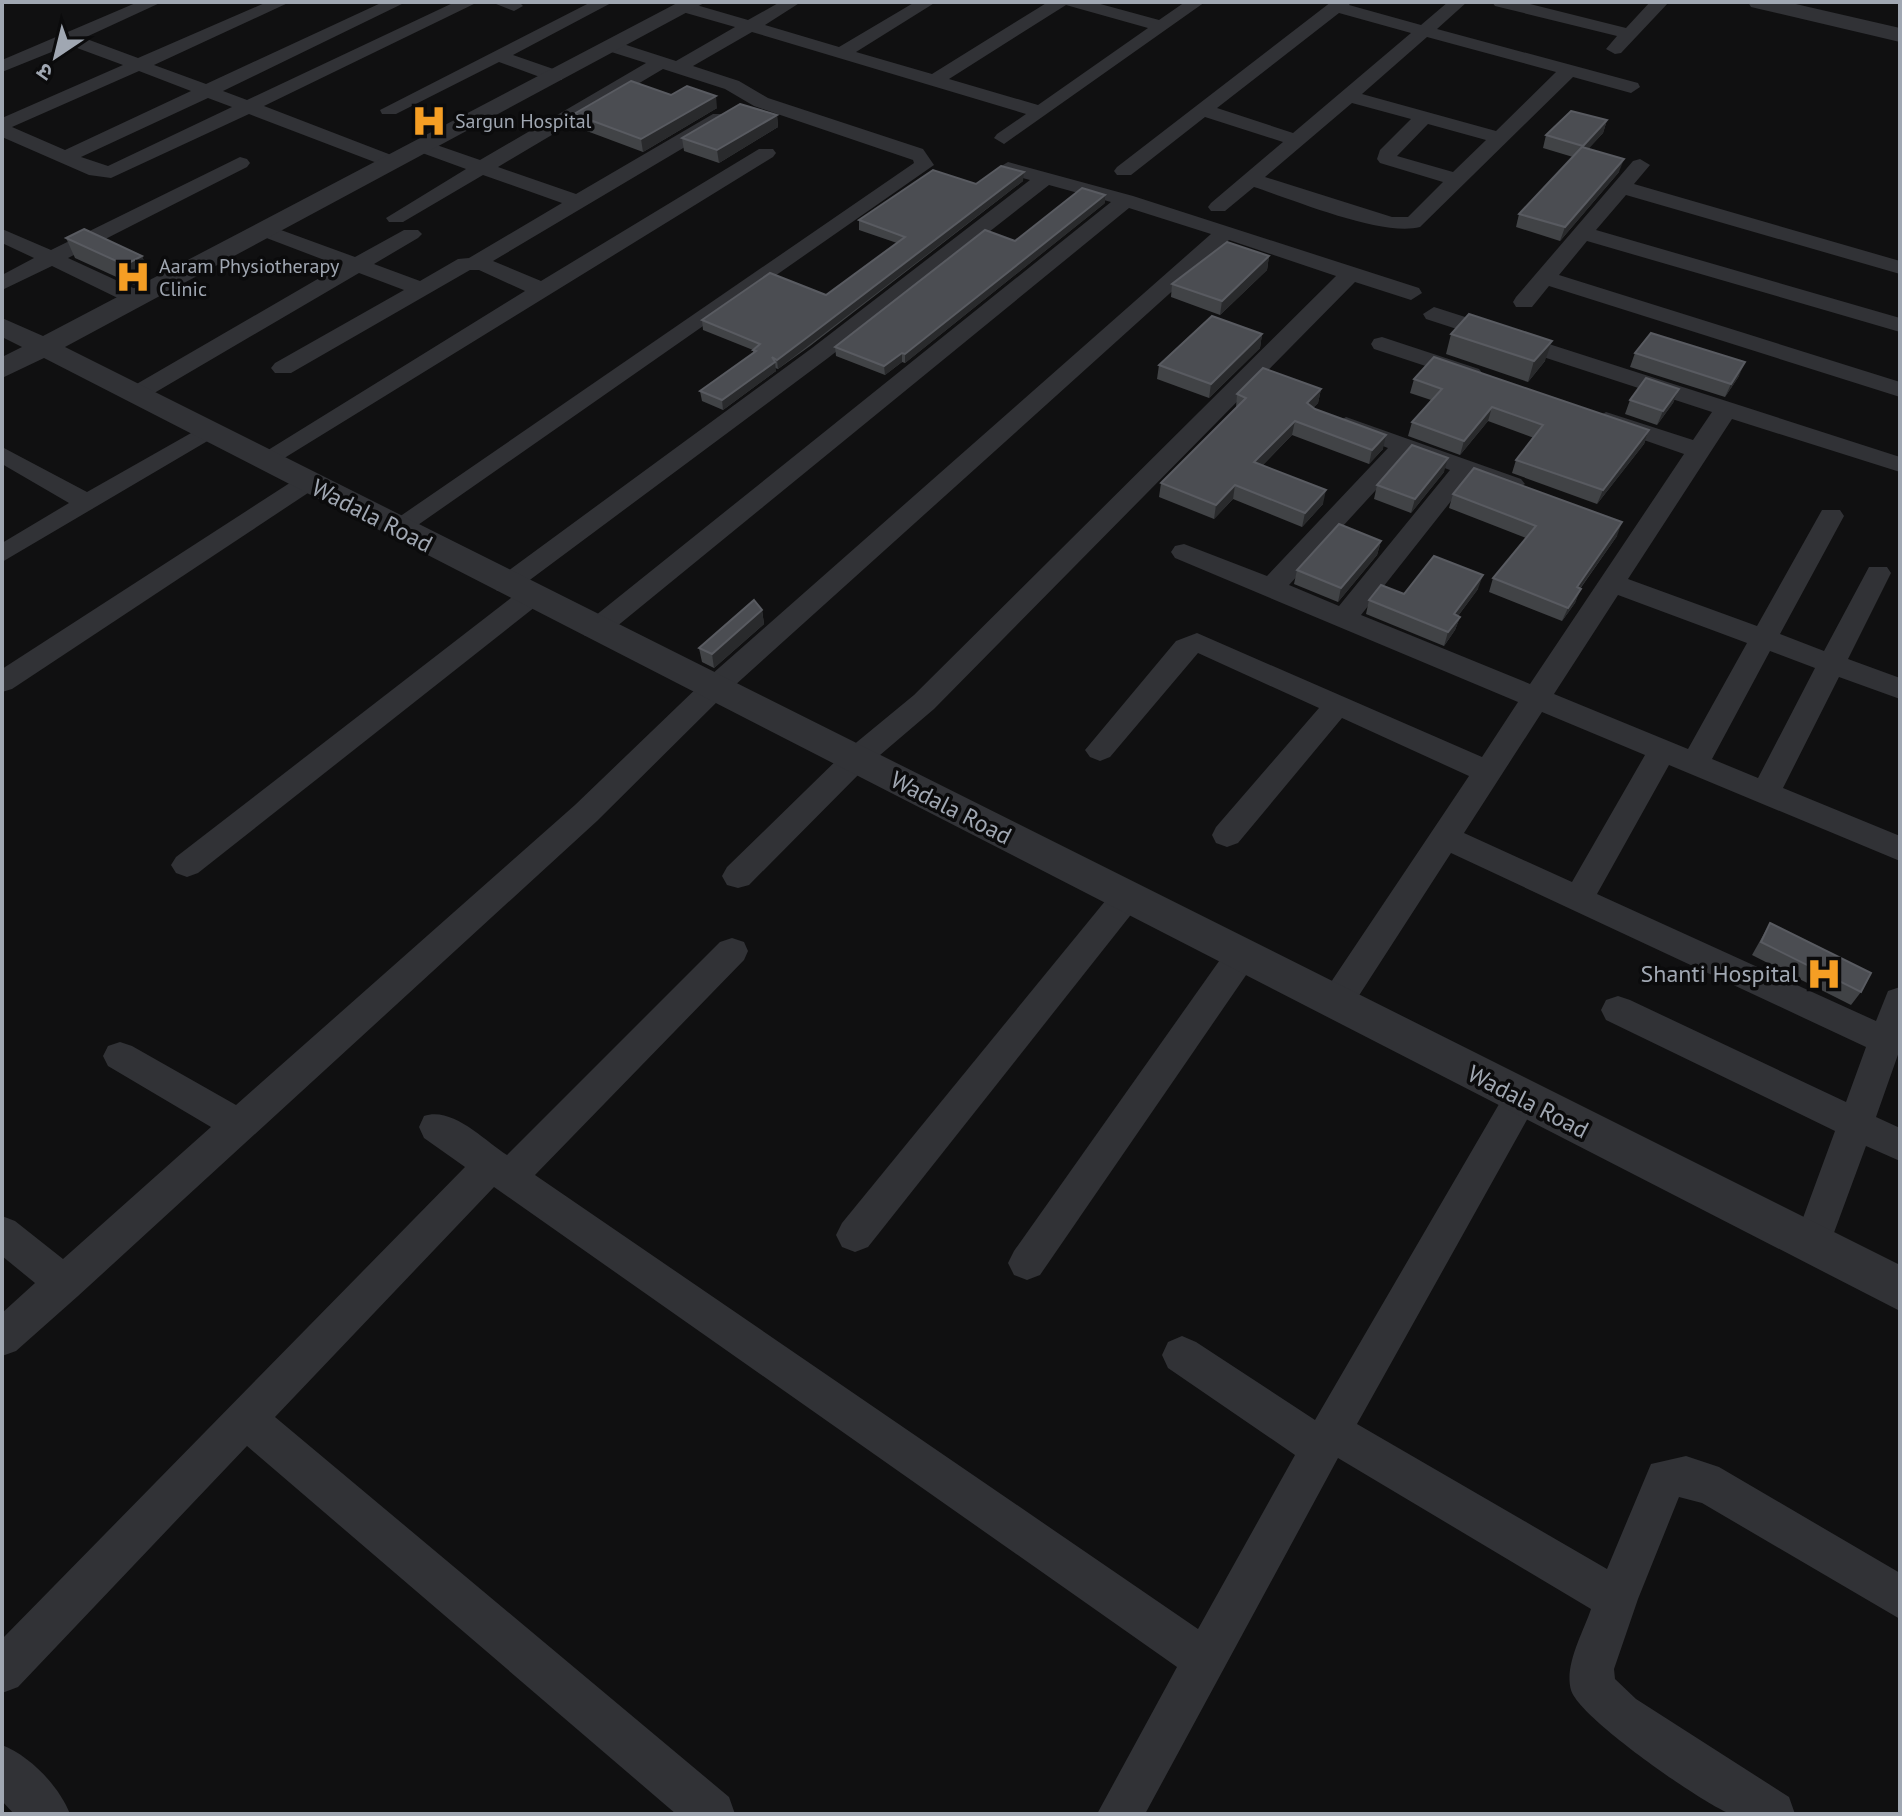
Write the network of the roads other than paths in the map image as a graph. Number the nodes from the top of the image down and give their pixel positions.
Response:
1 (111, 2) edge
2 (153, 2) edge
3 (281, 2) edge
4 (397, 2) edge
5 (469, 2) edge
6 (604, 2) edge
7 (792, 2) edge
8 (927, 2) edge
9 (1060, 2) edge
10 (1073, 2) edge
11 (1196, 2) edge
12 (1458, 2) edge
13 (1501, 2) edge
14 (1660, 2) edge
15 (1759, 2) edge
16 (1339, 4) edge
17 (690, 5) edge
18 (1542, 6) edge
19 (1792, 6) edge
20 (133, 10) junction
21 (749, 26) junction
22 (1161, 26) junction
23 (1425, 31) junction
24 (1630, 34) junction
25 (1900, 35) edge
26 (71, 39) junction
27 (611, 46) junction
28 (1614, 51) dead end
29 (843, 52) junction
30 (496, 55) junction
31 (671, 64) junction
32 (138, 65) junction
33 (2, 67) edge
34 (1569, 70) junction
35 (555, 76) junction
36 (935, 80) junction
37 (1631, 87) dead end
38 (207, 91) junction
39 (1349, 96) junction
40 (754, 98) junction
41 (247, 107) junction
42 (389, 110) dead end
43 (1202, 110) junction
44 (1040, 112) junction
45 (1424, 117) junction
46 (2, 128) edge
47 (1004, 138) dead end
48 (1501, 138) junction
49 (1297, 140) junction
50 (421, 146) junction
51 (766, 153) dead end
52 (64, 158) junction
53 (392, 162) junction
54 (240, 163) dead end
55 (1640, 165) dead end
56 (481, 168) junction
57 (1008, 168) edge
58 (1124, 171) dead end
59 (1046, 178) junction
60 (1250, 179) junction
61 (1458, 180) junction
62 (1621, 187) junction
63 (1126, 200) junction
64 (578, 202) junction
65 (1218, 207) dead end
66 (263, 230) junction
67 (1226, 232) junction
68 (1584, 233) junction
69 (2, 235) edge
70 (49, 257) junction
71 (475, 263) junction
72 (357, 267) junction
73 (1900, 268) edge
74 (1350, 274) junction
75 (1547, 278) junction
76 (2, 283) edge
77 (420, 289) junction
78 (542, 290) junction
79 (1411, 293) dead end
80 (136, 298) junction
81 (1524, 302) dead end
82 (1434, 314) dead end
83 (1900, 325) edge
84 (2, 326) edge
85 (1382, 344) dead end
86 (44, 347) junction
87 (283, 368) dead end
88 (2, 369) edge
89 (1487, 379) edge
90 (1900, 390) edge
91 (136, 394) junction
92 (1726, 409) junction
93 (1577, 410) edge
94 (1321, 415) edge
95 (207, 431) junction
96 (1404, 445) junction
97 (1698, 450) junction
98 (2, 454) edge
99 (264, 460) junction
100 (1900, 465) edge
101 (1465, 467) junction
102 (308, 482) junction
103 (1539, 494) edge
104 (87, 503) junction
105 (1831, 516) dead end
106 (1613, 522) edge
107 (396, 528) junction
108 (1643, 533) junction
109 (1184, 552) dead end
110 (2, 554) edge
111 (1878, 573) dead end
112 (1610, 582) junction
113 (1270, 589) junction
114 (518, 591) junction
115 (1343, 619) junction
116 (595, 630) junction
117 (1764, 640) junction
118 (1830, 664) junction
119 (2, 682) edge
120 (713, 689) junction
121 (1900, 689) edge
122 (1533, 699) junction
123 (1338, 704) junction
124 (1100, 750) dead end
125 (1662, 752) junction
126 (856, 759) junction
127 (1694, 765) junction
128 (1486, 771) junction
129 (1765, 793) junction
130 (1227, 835) dead end
131 (1444, 837) junction
132 (1900, 849) edge
133 (187, 865) dead end
134 (738, 876) dead end
135 (1126, 898) junction
136 (1578, 899) junction
137 (732, 951) dead end
138 (1241, 956) junction
139 (1900, 1001) edge
140 (1335, 1004) junction
141 (1618, 1010) dead end
142 (1886, 1041) junction
143 (120, 1056) dead end
144 (1521, 1098) junction
145 (237, 1124) junction
146 (1857, 1124) junction
147 (437, 1127) dead end
148 (1900, 1145) edge
149 (500, 1171) junction
150 (2, 1233) edge
151 (855, 1235) dead end
152 (1812, 1245) junction
153 (1027, 1263) dead end
154 (65, 1284) junction
155 (1900, 1289) edge
156 (2, 1338) edge
157 (1182, 1355) dead end
158 (245, 1418) junction
159 (1326, 1440) junction
160 (1900, 1597) edge
161 (1616, 1599) junction
162 (1205, 1660) junction
163 (2, 1671) edge
164 (2, 1768) edge
165 (47, 1814) edge
166 (712, 1814) edge
167 (1120, 1814) edge
168 (1772, 1814) edge

1 - 20 street
2 - 20 street
3 - 32 street
4 - 38 street
5 - 41 street
6 - 30 street
7 - 21 street
8 - 29 street
9 - 36 street
10 - 22 street
11 - 22 street
12 - 23 street
13 - 18 street
14 - 24 street
15 - 19 street
16 - 23 street
16 - 43 street
17 - 21 street
17 - 27 street
18 - 24 street
19 - 25 street
20 - 26 street
21 - 29 street
21 - 31 street
22 - 44 street
23 - 34 street
23 - 39 street
24 - 28 street
26 - 32 street
26 - 33 street
27 - 31 street
27 - 35 street
29 - 36 street
30 - 35 street
30 - 42 street
31 - 40 street
31 - 56 street
32 - 38 street
32 - 46 street
34 - 37 street
34 - 48 street
35 - 50 street
36 - 44 street
38 - 41 street
38 - 52 street
39 - 45 street
39 - 49 street
40 - 64 street
40 - 107 street
41 - 52 street
41 - 53 street
43 - 49 street
43 - 58 street
44 - 47 street
45 - 48 street
45 - 61 street
46 - 52 street
48 - 61 street
49 - 60 street
50 - 53 street
50 - 56 street
51 - 78 street
53 - 66 street
54 - 70 street
55 - 62 street
56 - 64 street
56 - 72 street
57 - 59 street
59 - 63 street
59 - 114 street
60 - 61 street
60 - 65 street
62 - 68 street
62 - 73 street
63 - 67 street
63 - 116 street
64 - 71 street
66 - 72 street
66 - 80 street
67 - 74 street
67 - 120 street
68 - 75 street
68 - 83 street
69 - 70 street
70 - 76 street
70 - 80 street
71 - 77 street
71 - 78 street
72 - 77 street
72 - 91 street
74 - 79 street
74 - 126 street
75 - 81 street
75 - 90 street
77 - 87 street
78 - 99 street
80 - 86 street
82 - 92 street
84 - 86 street, Wadala Road
85 - 89 street
86 - 88 street
86 - 91 street, Wadala Road
91 - 95 street, Wadala Road
92 - 97 street
92 - 100 street
93 - 97 street
94 - 96 street
95 - 99 street, Wadala Road
95 - 104 street
96 - 101 street
96 - 113 street
97 - 108 street
98 - 104 street
99 - 102 street, Wadala Road
101 - 103 street
101 - 115 street
102 - 107 street, Wadala Road
102 - 119 street
104 - 110 street
105 - 117 street
106 - 108 street
107 - 114 street, Wadala Road
108 - 112 street
109 - 113 street
111 - 118 street
112 - 117 street
112 - 122 street
113 - 115 street
114 - 116 street, Wadala Road
114 - 133 street
115 - 122 street
116 - 120 street, Wadala Road
117 - 118 street
117 - 127 street
118 - 121 street
118 - 129 street
120 - 126 street, Wadala Road
120 - 145 street
122 - 125 street
122 - 128 street
123 - 124 street
123 - 128 street
123 - 130 street
125 - 127 street
125 - 136 street
126 - 134 street
126 - 135 street, Wadala Road
127 - 129 street
128 - 131 street
129 - 132 street
131 - 136 street
131 - 140 street
135 - 138 street, Wadala Road
135 - 151 street
136 - 142 street
137 - 149 street
138 - 140 street, Wadala Road
138 - 153 street
139 - 142 street
140 - 144 street, Wadala Road
141 - 146 street
142 - 146 street
143 - 145 street
144 - 152 street, Wadala Road
144 - 159 street
145 - 154 street
146 - 148 street
146 - 152 street
147 - 149 street
149 - 158 street
149 - 162 street
150 - 154 street
152 - 155 street, Wadala Road
154 - 156 street
157 - 159 street
158 - 163 street
158 - 166 street
159 - 161 street
159 - 162 street
160 - 161 street
161 - 168 street
162 - 167 street
164 - 165 street

